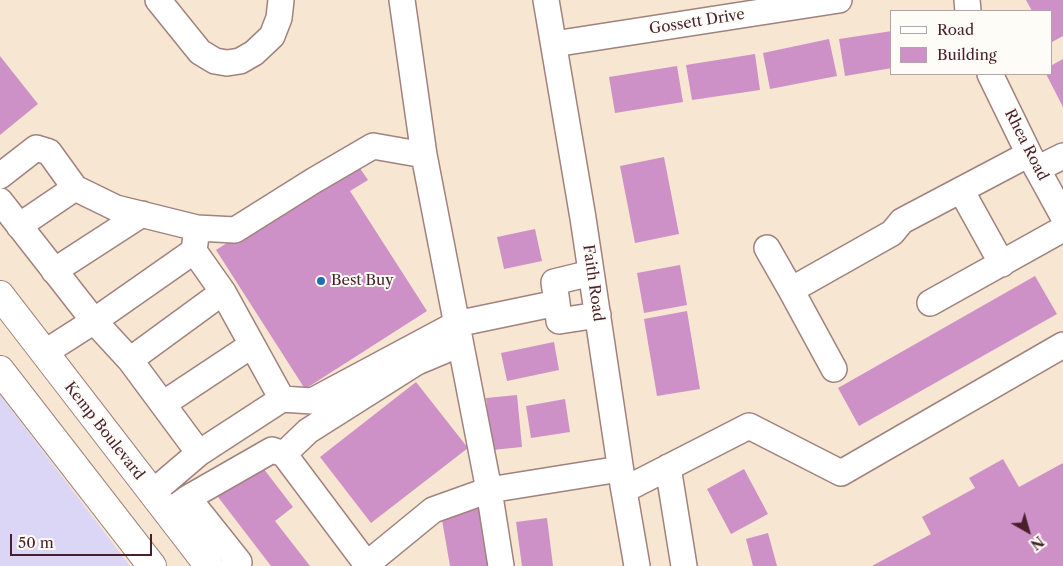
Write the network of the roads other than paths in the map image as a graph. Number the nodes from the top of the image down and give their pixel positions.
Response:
1 (158, 0) edge
2 (281, 0) edge
3 (402, 0) edge
4 (546, 0) edge
5 (839, 0) edge
6 (554, 44) junction
7 (990, 75) edge
8 (424, 154) junction
9 (1063, 156) edge
10 (1033, 162) junction
11 (0, 176) edge
12 (75, 188) junction
13 (961, 190) junction
14 (0, 201) edge
15 (142, 214) junction
16 (1063, 216) edge
17 (18, 226) junction
18 (1063, 229) edge
19 (196, 239) junction
20 (767, 248) dead end
21 (1002, 264) junction
22 (54, 271) junction
23 (592, 273) junction
24 (791, 290) junction
25 (223, 292) junction
26 (0, 295) edge
27 (557, 302) junction
28 (930, 303) dead end
29 (598, 315) junction
30 (94, 321) junction
31 (458, 334) junction
32 (252, 345) junction
33 (1063, 345) edge
34 (44, 353) junction
35 (130, 360) junction
36 (834, 369) dead end
37 (0, 370) edge
38 (282, 399) junction
39 (163, 404) junction
40 (198, 453) junction
41 (284, 454) junction
42 (668, 467) junction
43 (622, 479) junction
44 (489, 490) junction
45 (169, 501) junction
46 (238, 565) edge
47 (367, 565) edge
48 (152, 566) edge
49 (209, 566) edge
50 (501, 566) edge
51 (637, 566) edge
52 (684, 566) edge

1 - 2 street
3 - 8 street
4 - 6 street, Faith Road
5 - 6 street, Gossett Drive
6 - 23 street, Faith Road
7 - 10 street, Rhea Road
8 - 19 street
8 - 31 street
9 - 10 street
10 - 13 street
10 - 16 street, Rhea Road
11 - 12 street
12 - 15 street
12 - 17 street
13 - 21 street
13 - 24 street
14 - 17 street
15 - 19 street
15 - 22 street
17 - 22 street
18 - 21 street
19 - 25 street
19 - 30 street
20 - 24 street
21 - 28 street
22 - 30 street
23 - 27 street
23 - 29 street, Faith Road
24 - 36 street
25 - 32 street
25 - 35 street
26 - 34 main road, Kemp Boulevard
27 - 29 street
27 - 31 street
29 - 43 street, Faith Road
30 - 34 street
30 - 35 street
31 - 38 street
31 - 41 street
31 - 44 street
32 - 38 street
32 - 39 street
33 - 42 street
34 - 45 main road, Kemp Boulevard
35 - 39 street
37 - 48 main road
38 - 40 street
39 - 40 street
40 - 45 street
41 - 45 street
41 - 47 street
42 - 43 street
42 - 52 street
43 - 44 street
43 - 51 street, Faith Road
44 - 47 street
44 - 50 street
45 - 46 street
45 - 49 main road, Kemp Boulevard

